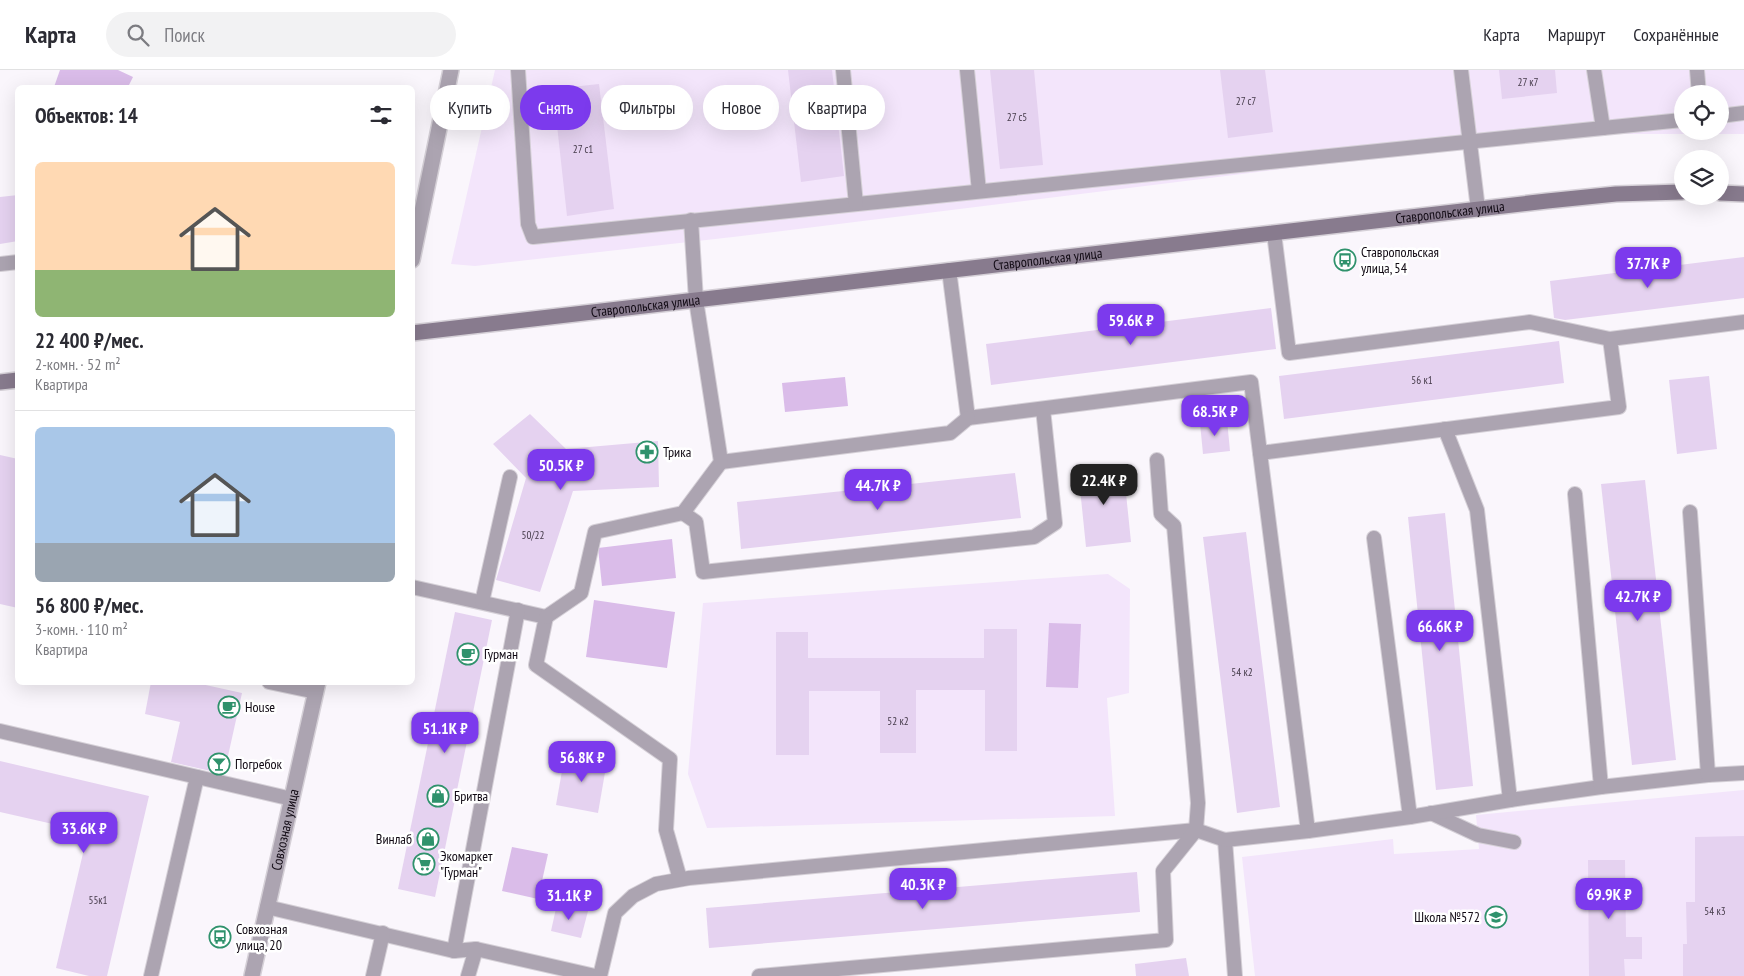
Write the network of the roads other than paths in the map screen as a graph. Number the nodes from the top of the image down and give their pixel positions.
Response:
1 (451, 70) edge
2 (518, 70) edge
3 (843, 70) edge
4 (967, 70) edge
5 (1461, 70) edge
6 (1594, 70) edge
7 (1697, 70) edge
8 (1698, 85) edge
9 (1744, 113) edge
10 (1729, 115) edge
11 (1674, 121) edge
12 (1603, 128) junction
13 (1470, 141) junction
14 (980, 191) junction
15 (1674, 192) edge
16 (1729, 193) edge
17 (1744, 194) edge
18 (856, 204) junction
19 (1478, 209) junction
20 (691, 220) junction
21 (1274, 233) junction
22 (415, 245) edge
23 (15, 262) edge
24 (0, 264) edge
25 (949, 270) junction
26 (696, 300) junction
27 (1744, 322) edge
28 (415, 333) edge
29 (1610, 339) junction
30 (15, 380) edge
31 (0, 382) edge
32 (1043, 408) junction
33 (968, 418) junction
34 (1445, 429) junction
35 (1260, 452) junction
36 (1157, 460) dead end
37 (721, 462) junction
38 (510, 477) dead end
39 (1574, 494) dead end
40 (1690, 512) dead end
41 (683, 513) junction
42 (1374, 538) dead end
43 (415, 588) edge
44 (482, 602) junction
45 (518, 610) junction
46 (546, 617) junction
47 (298, 685) edge
48 (317, 687) edge
49 (0, 731) edge
50 (1744, 773) edge
51 (1708, 775) junction
52 (197, 777) junction
53 (1601, 788) junction
54 (292, 799) junction
55 (1510, 800) junction
56 (1431, 813) junction
57 (1410, 817) junction
58 (1196, 830) junction
59 (1308, 832) junction
60 (1225, 840) junction
61 (1514, 842) dead end
62 (680, 879) junction
63 (267, 906) junction
64 (383, 933) junction
65 (476, 949) junction
66 (454, 951) junction
67 (151, 976) edge
68 (252, 976) edge
69 (373, 976) edge
70 (468, 976) edge
71 (595, 976) edge
72 (600, 976) edge
73 (759, 976) edge
74 (1235, 976) edge

1 - 22 street
2 - 20 lane
3 - 18 lane
4 - 14 lane
5 - 13 lane
6 - 12 lane
7 - 8 lane
9 - 10 lane
11 - 12 lane
12 - 13 lane
13 - 14 lane
13 - 19 lane
14 - 18 lane
15 - 19 main road, Ставропольская улица
16 - 17 main road
18 - 20 lane
19 - 21 main road, Ставропольская улица
20 - 26 lane
21 - 25 main road, Ставропольская улица
21 - 29 lane
23 - 24 lane
25 - 26 main road, Ставропольская улица
25 - 33 lane
26 - 28 main road, Ставропольская улица
26 - 37 lane
27 - 29 lane
29 - 34 lane
30 - 31 main road
32 - 33 lane
32 - 35 lane
32 - 41 lane
33 - 37 lane
34 - 35 lane
34 - 55 lane
35 - 59 lane
36 - 58 lane
37 - 41 lane
38 - 44 lane
39 - 53 lane
40 - 51 lane
41 - 46 lane
42 - 57 lane
43 - 44 lane
44 - 45 lane
45 - 46 lane
45 - 66 lane
46 - 62 lane
47 - 48 lane
48 - 54 street, Совхозная улица
49 - 52 lane
50 - 51 lane
51 - 53 lane
52 - 54 lane
52 - 67 lane
53 - 55 lane
54 - 63 street, Совхозная улица
55 - 56 lane
56 - 57 lane
56 - 61 lane
57 - 59 lane
58 - 60 lane
58 - 62 lane
58 - 73 lane
59 - 60 lane
60 - 74 lane
62 - 72 lane
63 - 64 lane
63 - 68 street, Совхозная улица
64 - 66 lane
64 - 69 lane
65 - 66 lane
65 - 70 lane
65 - 71 lane

